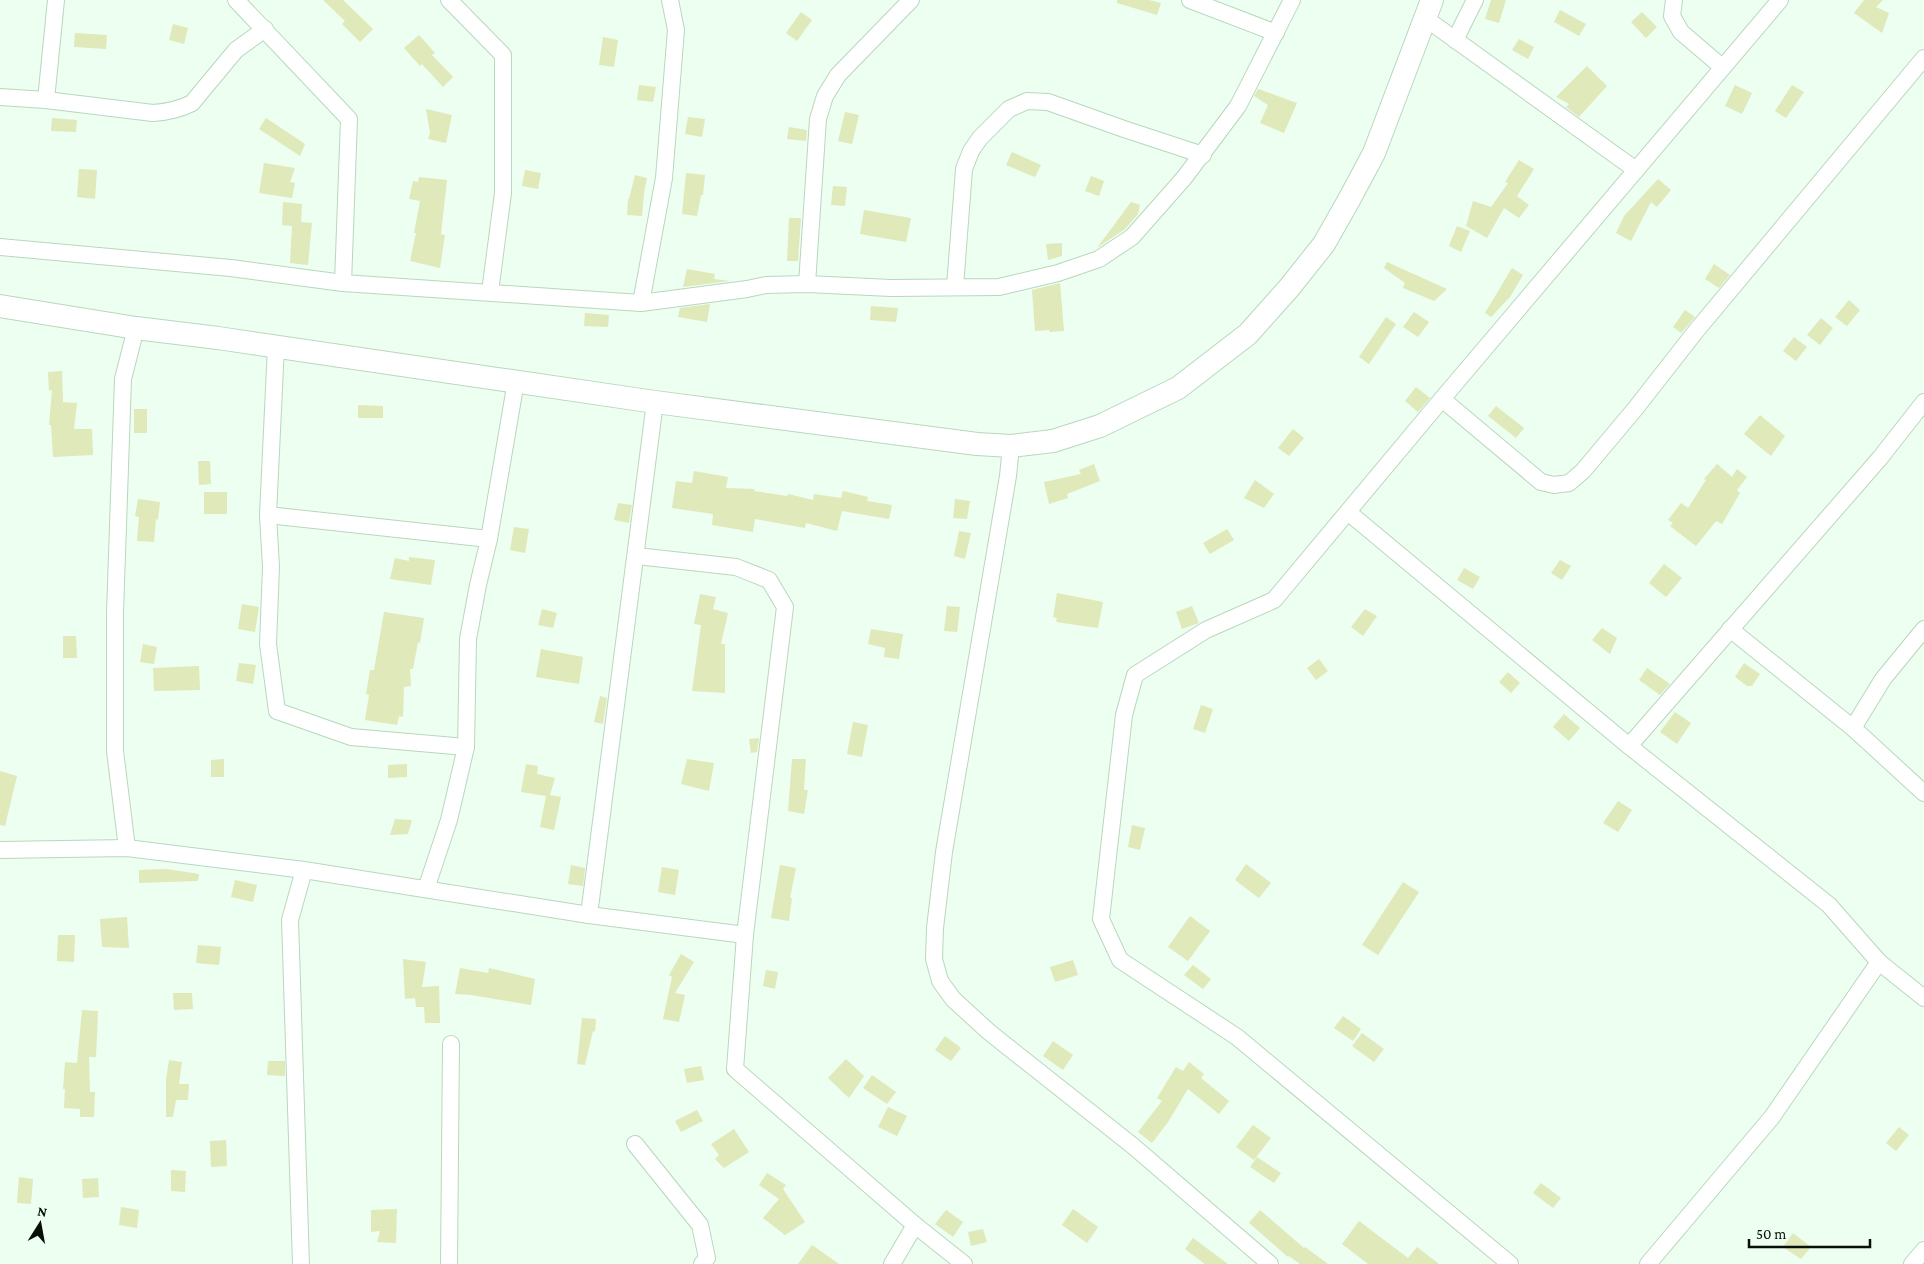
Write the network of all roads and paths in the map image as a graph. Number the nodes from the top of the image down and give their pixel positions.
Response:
1 (56, 0) edge
2 (236, 0) edge
3 (448, 0) edge
4 (670, 0) edge
5 (1190, 0) edge
6 (1292, 0) edge
7 (1475, 0) edge
8 (1674, 0) edge
9 (1780, 0) edge
10 (902, 3) edge
11 (1429, 9) edge
12 (265, 29) junction
13 (1276, 33) junction
14 (1455, 40) junction
15 (1924, 58) edge
16 (1722, 67) junction
17 (0, 97) edge
18 (46, 100) junction
19 (1203, 154) junction
20 (1636, 170) junction
21 (0, 246) edge
22 (342, 283) junction
23 (807, 284) junction
24 (955, 287) junction
25 (490, 292) junction
26 (641, 303) junction
27 (0, 306) edge
28 (136, 328) junction
29 (276, 346) junction
30 (516, 381) junction
31 (1442, 399) junction
32 (656, 402) junction
33 (1924, 402) edge
34 (1011, 446) junction
35 (1348, 512) junction
36 (268, 515) junction
37 (489, 540) junction
38 (637, 556) junction
39 (1730, 629) junction
40 (1924, 629) edge
41 (1853, 728) junction
42 (1628, 746) junction
43 (466, 747) junction
44 (1924, 793) edge
45 (127, 848) junction
46 (0, 850) edge
47 (304, 870) junction
48 (426, 889) junction
49 (589, 915) junction
50 (745, 935) junction
51 (1878, 962) junction
52 (1924, 998) edge
53 (452, 1044) dead end
54 (635, 1144) dead end
55 (915, 1225) junction
56 (1924, 1250) edge
57 (301, 1264) edge
58 (450, 1264) edge
59 (702, 1264) edge
60 (892, 1264) edge
61 (964, 1264) edge
62 (1270, 1264) edge
63 (1510, 1264) edge
64 (1648, 1264) edge
65 (1912, 1264) edge

1 - 18 street
2 - 12 street
3 - 25 street
4 - 26 street
5 - 13 street
6 - 13 street
7 - 14 street
8 - 16 street
9 - 16 street
10 - 23 street
11 - 14 street
11 - 34 street
12 - 18 street
12 - 22 street
13 - 19 street
14 - 20 street
15 - 31 street
16 - 20 street
17 - 18 street
19 - 24 street
19 - 24 street
20 - 31 street
21 - 22 street
22 - 25 street
23 - 24 street
23 - 26 street
25 - 26 street
27 - 28 street
28 - 29 street
28 - 45 street
29 - 30 street
29 - 36 street
30 - 32 street
30 - 37 street
31 - 35 street
32 - 34 street
32 - 38 street
33 - 39 street
34 - 62 street
35 - 42 street
35 - 63 street
36 - 37 street
36 - 43 street
37 - 43 street
38 - 49 street
38 - 50 street
39 - 41 street
39 - 42 street
40 - 41 street
41 - 44 street
42 - 51 street
43 - 48 street
45 - 46 street
45 - 47 street
47 - 48 street
47 - 57 street
48 - 49 street
49 - 50 street
50 - 55 street
51 - 52 street
51 - 64 street
53 - 58 street
54 - 59 street
55 - 60 street
55 - 61 street
56 - 65 street

